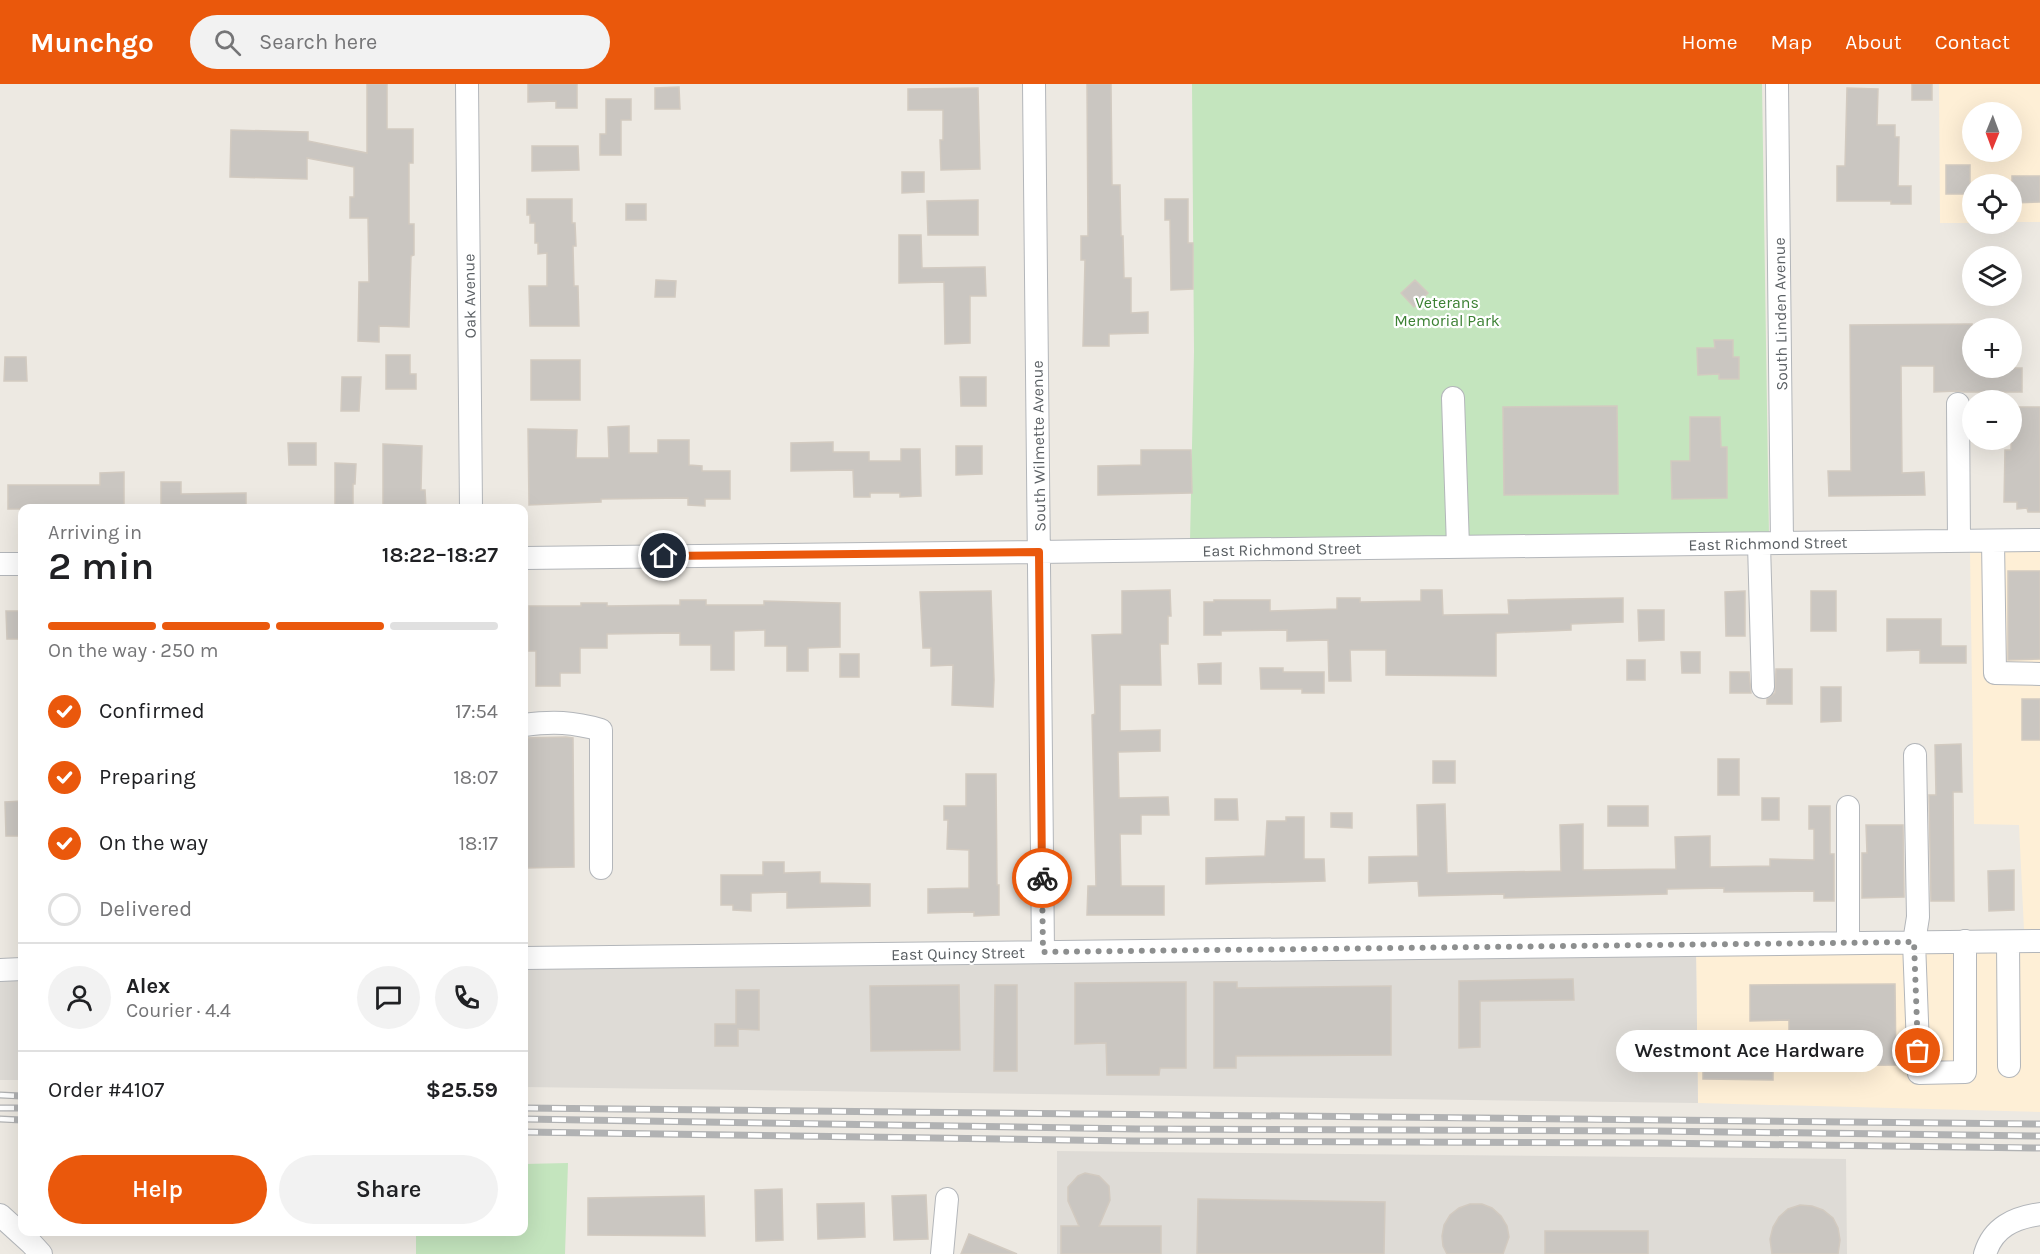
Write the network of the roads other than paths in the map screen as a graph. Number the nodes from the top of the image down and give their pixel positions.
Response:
1 (467, 84) edge
2 (1034, 84) edge
3 (1777, 84) edge
4 (1453, 398) dead end
5 (1958, 404) dead end
6 (471, 504) edge
7 (2040, 540) edge
8 (1959, 541) junction
9 (1993, 541) junction
10 (1782, 543) junction
11 (1759, 544) junction
12 (1458, 547) junction
13 (1039, 552) junction
14 (528, 558) edge
15 (0, 564) edge
16 (18, 564) edge
17 (2040, 674) edge
18 (1763, 687) dead end
19 (528, 724) edge
20 (1915, 754) dead end
21 (1848, 807) dead end
22 (601, 868) dead end
23 (1965, 941) junction
24 (2040, 941) edge
25 (1848, 942) junction
26 (1914, 942) junction
27 (2008, 942) junction
28 (1043, 952) junction
29 (528, 958) edge
30 (18, 969) edge
31 (0, 970) edge
32 (2009, 1066) dead end
33 (947, 1199) dead end
34 (2040, 1214) edge
35 (0, 1215) edge
36 (18, 1231) edge
37 (23, 1236) edge
38 (41, 1254) edge
39 (942, 1254) edge
40 (1985, 1254) edge

1 - 6 street, Oak Avenue
2 - 13 street, South Wilmette Avenue
3 - 10 street, South Linden Avenue
4 - 12 street
5 - 8 street
7 - 9 street, East Richmond Street
8 - 9 street, East Richmond Street
8 - 10 street, East Richmond Street
9 - 17 street
10 - 11 street, East Richmond Street
11 - 12 street, East Richmond Street
11 - 18 street
12 - 13 street, East Richmond Street
13 - 14 street, East Richmond Street
13 - 28 street, South Wilmette Avenue
15 - 16 street
19 - 22 street
20 - 26 street
21 - 25 street
23 - 26 street, East Quincy Street
23 - 26 street
23 - 27 street, East Quincy Street
24 - 27 street, East Quincy Street
25 - 26 street, East Quincy Street
25 - 28 street, East Quincy Street
27 - 32 street
28 - 29 street, East Quincy Street
30 - 31 street
33 - 39 street
34 - 40 street
35 - 36 street
37 - 38 street

